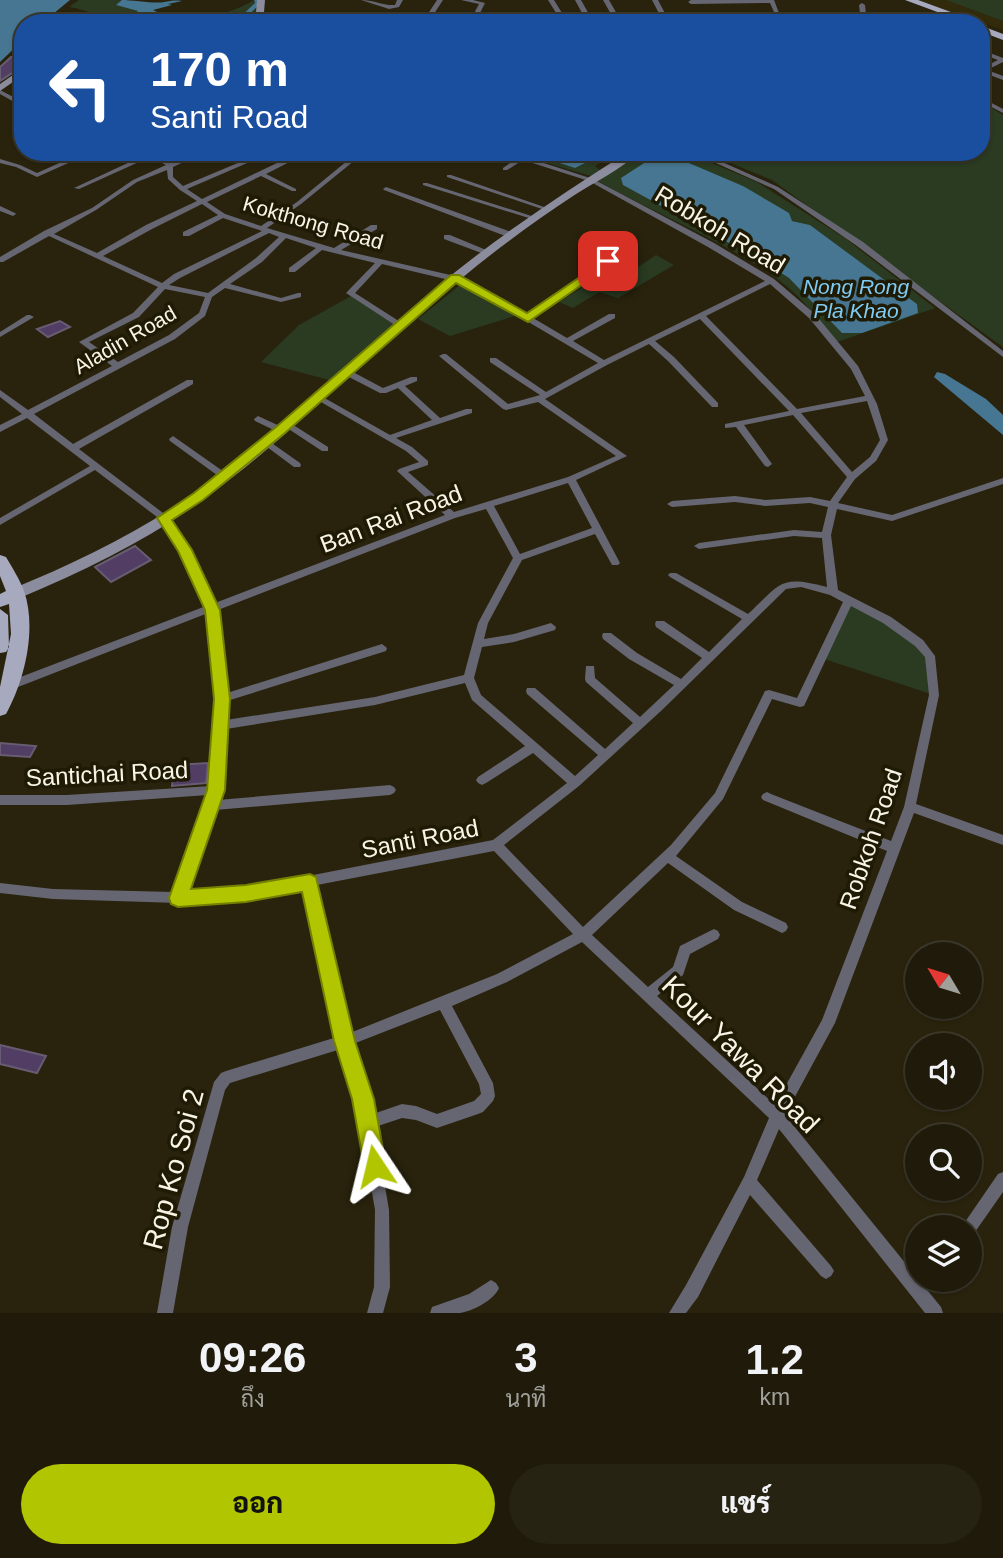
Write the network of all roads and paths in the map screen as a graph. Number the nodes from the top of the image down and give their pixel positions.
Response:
1 (364, 0) edge
2 (400, 0) edge
3 (464, 0) edge
4 (578, 0) edge
5 (895, 0) edge
6 (909, 0) edge
7 (691, 1) edge
8 (862, 5) dead end
9 (476, 14) edge
10 (586, 14) edge
11 (777, 14) edge
12 (863, 14) edge
13 (936, 14) edge
14 (950, 14) edge
15 (14, 78) edge
16 (0, 90) edge
17 (14, 98) edge
18 (11, 99) junction
19 (14, 100) edge
20 (0, 105) edge
21 (0, 161) edge
22 (69, 161) edge
23 (132, 161) edge
24 (163, 161) edge
25 (180, 161) edge
26 (248, 161) edge
27 (289, 161) edge
28 (351, 161) edge
29 (517, 161) edge
30 (531, 161) edge
31 (621, 161) edge
32 (714, 161) edge
33 (170, 165) junction
34 (505, 169) dead end
35 (263, 175) junction
36 (449, 176) dead end
37 (591, 180) junction
38 (425, 184) dead end
39 (77, 188) dead end
40 (182, 189) junction
41 (386, 189) dead end
42 (294, 190) dead end
43 (204, 202) junction
44 (0, 208) edge
45 (547, 209) junction
46 (13, 214) dead end
47 (223, 215) junction
48 (534, 218) junction
49 (374, 227) dead end
50 (264, 230) junction
51 (47, 233) junction
52 (186, 234) dead end
53 (511, 235) junction
54 (284, 236) junction
55 (447, 237) dead end
56 (321, 247) junction
57 (608, 250) dead end
58 (335, 251) junction
59 (488, 252) junction
60 (98, 256) junction
61 (0, 260) edge
62 (380, 262) junction
63 (292, 270) dead end
64 (455, 278) junction
65 (771, 281) junction
66 (224, 285) junction
67 (163, 286) junction
68 (298, 295) dead end
69 (209, 296) junction
70 (700, 315) junction
71 (612, 316) dead end
72 (30, 317) dead end
73 (528, 318) junction
74 (401, 325) junction
75 (0, 335) edge
76 (649, 340) junction
77 (567, 341) junction
78 (1003, 355) edge
79 (443, 356) dead end
80 (493, 360) dead end
81 (604, 363) junction
82 (118, 366) junction
83 (348, 373) junction
84 (414, 379) dead end
85 (190, 382) dead end
86 (399, 385) junction
87 (0, 393) edge
88 (542, 396) junction
89 (318, 398) junction
90 (870, 398) junction
91 (715, 405) dead end
92 (469, 411) dead end
93 (795, 412) junction
94 (29, 413) junction
95 (258, 419) dead end
96 (438, 421) junction
97 (284, 427) junction
98 (0, 429) edge
99 (388, 438) junction
100 (173, 439) dead end
101 (266, 442) junction
102 (75, 447) junction
103 (324, 449) dead end
104 (768, 464) dead end
105 (297, 465) dead end
106 (96, 466) junction
107 (224, 477) junction
108 (852, 477) junction
109 (571, 478) junction
110 (1003, 481) edge
111 (672, 504) dead end
112 (833, 504) junction
113 (489, 505) junction
114 (452, 516) junction
115 (164, 518) junction
116 (0, 522) edge
117 (598, 529) junction
118 (826, 535) junction
119 (699, 546) dead end
120 (518, 558) junction
121 (0, 561) edge
122 (615, 563) dead end
123 (673, 575) dead end
124 (832, 592) junction
125 (17, 593) junction
126 (849, 600) junction
127 (0, 601) edge
128 (213, 610) junction
129 (0, 615) edge
130 (748, 618) junction
131 (660, 624) dead end
132 (551, 627) dead end
133 (607, 636) dead end
134 (478, 645) junction
135 (0, 647) edge
136 (382, 648) dead end
137 (709, 657) junction
138 (590, 669) dead end
139 (469, 678) junction
140 (681, 684) junction
141 (9, 686) junction
142 (531, 691) dead end
143 (222, 699) junction
144 (0, 709) edge
145 (640, 723) junction
146 (221, 725) junction
147 (533, 747) junction
148 (605, 755) junction
149 (482, 780) dead end
150 (575, 783) junction
151 (216, 790) junction
152 (390, 790) dead end
153 (766, 797) dead end
154 (0, 800) edge
155 (212, 805) junction
156 (910, 807) junction
157 (1003, 840) edge
158 (496, 845) junction
159 (894, 848) junction
160 (667, 856) junction
161 (310, 883) junction
162 (0, 888) edge
163 (178, 898) junction
164 (782, 927) dead end
165 (583, 935) junction
166 (714, 935) dead end
167 (648, 995) junction
168 (443, 1003) junction
169 (345, 1041) junction
170 (777, 1116) junction
171 (367, 1123) junction
172 (1003, 1179) edge
173 (749, 1182) junction
174 (978, 1215) edge
175 (905, 1269) edge
176 (826, 1271) dead end
177 (492, 1288) dead end
178 (922, 1292) edge
179 (165, 1313) edge
180 (375, 1313) edge
181 (438, 1313) edge
182 (677, 1313) edge
183 (935, 1313) edge

1 - 2 street
3 - 9 street
4 - 10 street
5 - 13 main road
6 - 14 main road
7 - 11 street
8 - 12 street
15 - 16 street
16 - 18 street
17 - 18 street
18 - 19 street
18 - 20 street
21 - 22 street
23 - 39 street
24 - 33 street
25 - 33 street
26 - 40 street
27 - 35 street
28 - 50 street
29 - 34 street
30 - 37 street, Robkoh Road
31 - 37 street
32 - 78 street
33 - 40 street
33 - 51 street
35 - 42 street
35 - 43 street
36 - 45 street
37 - 45 street
37 - 65 street, Robkoh Road
38 - 48 street
40 - 43 street, Kokthong Road
41 - 53 street
43 - 47 street, Kokthong Road
43 - 60 street
44 - 46 street
45 - 48 street
47 - 50 street, Kokthong Road
47 - 52 street
48 - 53 street
49 - 58 street
50 - 54 street, Kokthong Road
50 - 67 street
51 - 60 street
51 - 61 street
53 - 59 street
54 - 56 street, Kokthong Road
54 - 66 street, Aladin Road
55 - 59 street
56 - 58 street, Kokthong Road
56 - 63 street
57 - 73 street
58 - 62 street, Kokthong Road
59 - 64 street
60 - 67 street
62 - 64 street, Kokthong Road
62 - 74 street
64 - 73 street
64 - 74 street
65 - 70 street
65 - 90 street, Robkoh Road
66 - 68 street
66 - 69 street, Aladin Road
67 - 69 street
67 - 82 street
69 - 82 street, Aladin Road
70 - 76 street
70 - 93 street
71 - 77 street
72 - 75 street
73 - 77 street
74 - 83 street
76 - 81 street
76 - 91 street
77 - 81 street
79 - 88 street
80 - 88 street
81 - 88 street
82 - 94 street, Aladin Road
83 - 86 street
83 - 89 street
84 - 86 street
85 - 102 street
86 - 96 street
87 - 94 street
88 - 109 street, Ban Rai Road
89 - 97 street
89 - 99 street
90 - 93 street
90 - 108 street, Robkoh Road
92 - 96 street
93 - 104 street
93 - 108 street
94 - 98 street, Aladin Road
94 - 102 street
95 - 97 street
96 - 99 street
97 - 101 street
97 - 103 street
99 - 114 street
100 - 107 street
101 - 105 street
101 - 107 street
102 - 106 street
106 - 115 street
106 - 116 street
107 - 115 street
108 - 112 street, Robkoh Road
109 - 113 street, Ban Rai Road
109 - 117 street
110 - 112 street
111 - 112 street
112 - 118 street, Robkoh Road
113 - 114 street, Ban Rai Road
113 - 120 street
114 - 128 street, Ban Rai Road
115 - 125 street
115 - 128 street
117 - 120 street
117 - 122 street
118 - 119 street
118 - 124 street, Robkoh Road
120 - 134 street
121 - 125 main road
123 - 130 street
124 - 126 street, Robkoh Road
124 - 130 street, Santi Road
125 - 127 main road
125 - 141 main road
126 - 156 street, Robkoh Road
126 - 160 street, Rop Ko Soi 2
128 - 141 street, Ban Rai Road
128 - 143 street
129 - 135 main road
130 - 137 street, Santi Road
131 - 137 street
132 - 134 street
133 - 140 street
134 - 139 street
136 - 143 street
137 - 140 street, Santi Road
138 - 145 street
139 - 146 street
139 - 147 street
140 - 145 street, Santi Road
141 - 144 main road
142 - 148 street
143 - 146 street
145 - 148 street, Santi Road
146 - 151 street
147 - 149 street
147 - 150 street
148 - 150 street, Santi Road
150 - 158 street, Santi Road
151 - 154 street, Santichai Road
151 - 155 street
152 - 155 street
153 - 159 street
155 - 163 street
156 - 157 street
156 - 159 street, Robkoh Road
158 - 161 street, Santi Road
158 - 165 street, Kour Yawa Road
159 - 170 street, Robkoh Road
160 - 164 street
160 - 165 street, Rop Ko Soi 2
161 - 163 street, Santi Road
161 - 169 street
162 - 163 street, Santi Road
165 - 167 street, Kour Yawa Road
165 - 168 street, Rop Ko Soi 2
166 - 167 street
167 - 170 street, Kour Yawa Road
168 - 169 street, Rop Ko Soi 2
168 - 171 street
169 - 171 street
169 - 179 street, Rop Ko Soi 2
170 - 173 street, Robkoh Road
170 - 175 street, Kour Yawa Road
171 - 180 street
172 - 174 street
173 - 176 street
173 - 182 street, Robkoh Road
177 - 181 street
178 - 183 street, Kour Yawa Road

